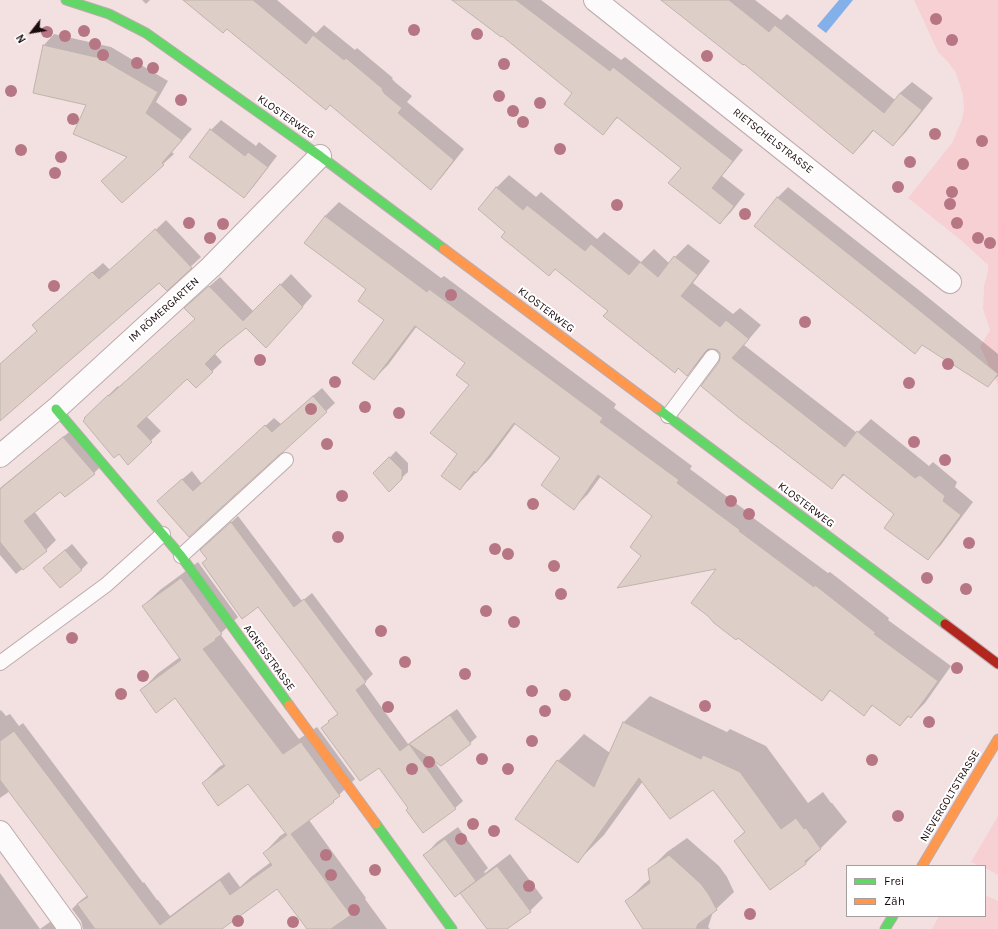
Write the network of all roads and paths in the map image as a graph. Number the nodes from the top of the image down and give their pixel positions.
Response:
1 (66, 0) edge
2 (595, 0) edge
3 (320, 156) junction
4 (950, 282) dead end
5 (712, 357) dead end
6 (56, 409) junction
7 (668, 416) junction
8 (0, 456) edge
9 (286, 460) dead end
10 (163, 534) junction
11 (180, 556) junction
12 (0, 663) edge
13 (998, 664) edge
14 (998, 739) edge
15 (0, 832) edge
16 (923, 865) edge
17 (892, 917) edge
18 (70, 929) edge
19 (452, 929) edge
20 (885, 929) edge

1 - 3 street, KLOSTERWEG
2 - 4 street, RIETSCHELSTRASSE
3 - 6 street, IM RÖMERGARTEN
3 - 7 street, KLOSTERWEG
5 - 7 lane
6 - 8 street, IM RÖMERGARTEN
6 - 10 street, AGNESSTRASSE
7 - 13 street, KLOSTERWEG
9 - 11 lane
10 - 11 street, AGNESSTRASSE
10 - 12 lane
11 - 19 street, AGNESSTRASSE
14 - 16 street, NIEVERGOLTSTRASSE
15 - 18 street
17 - 20 street

